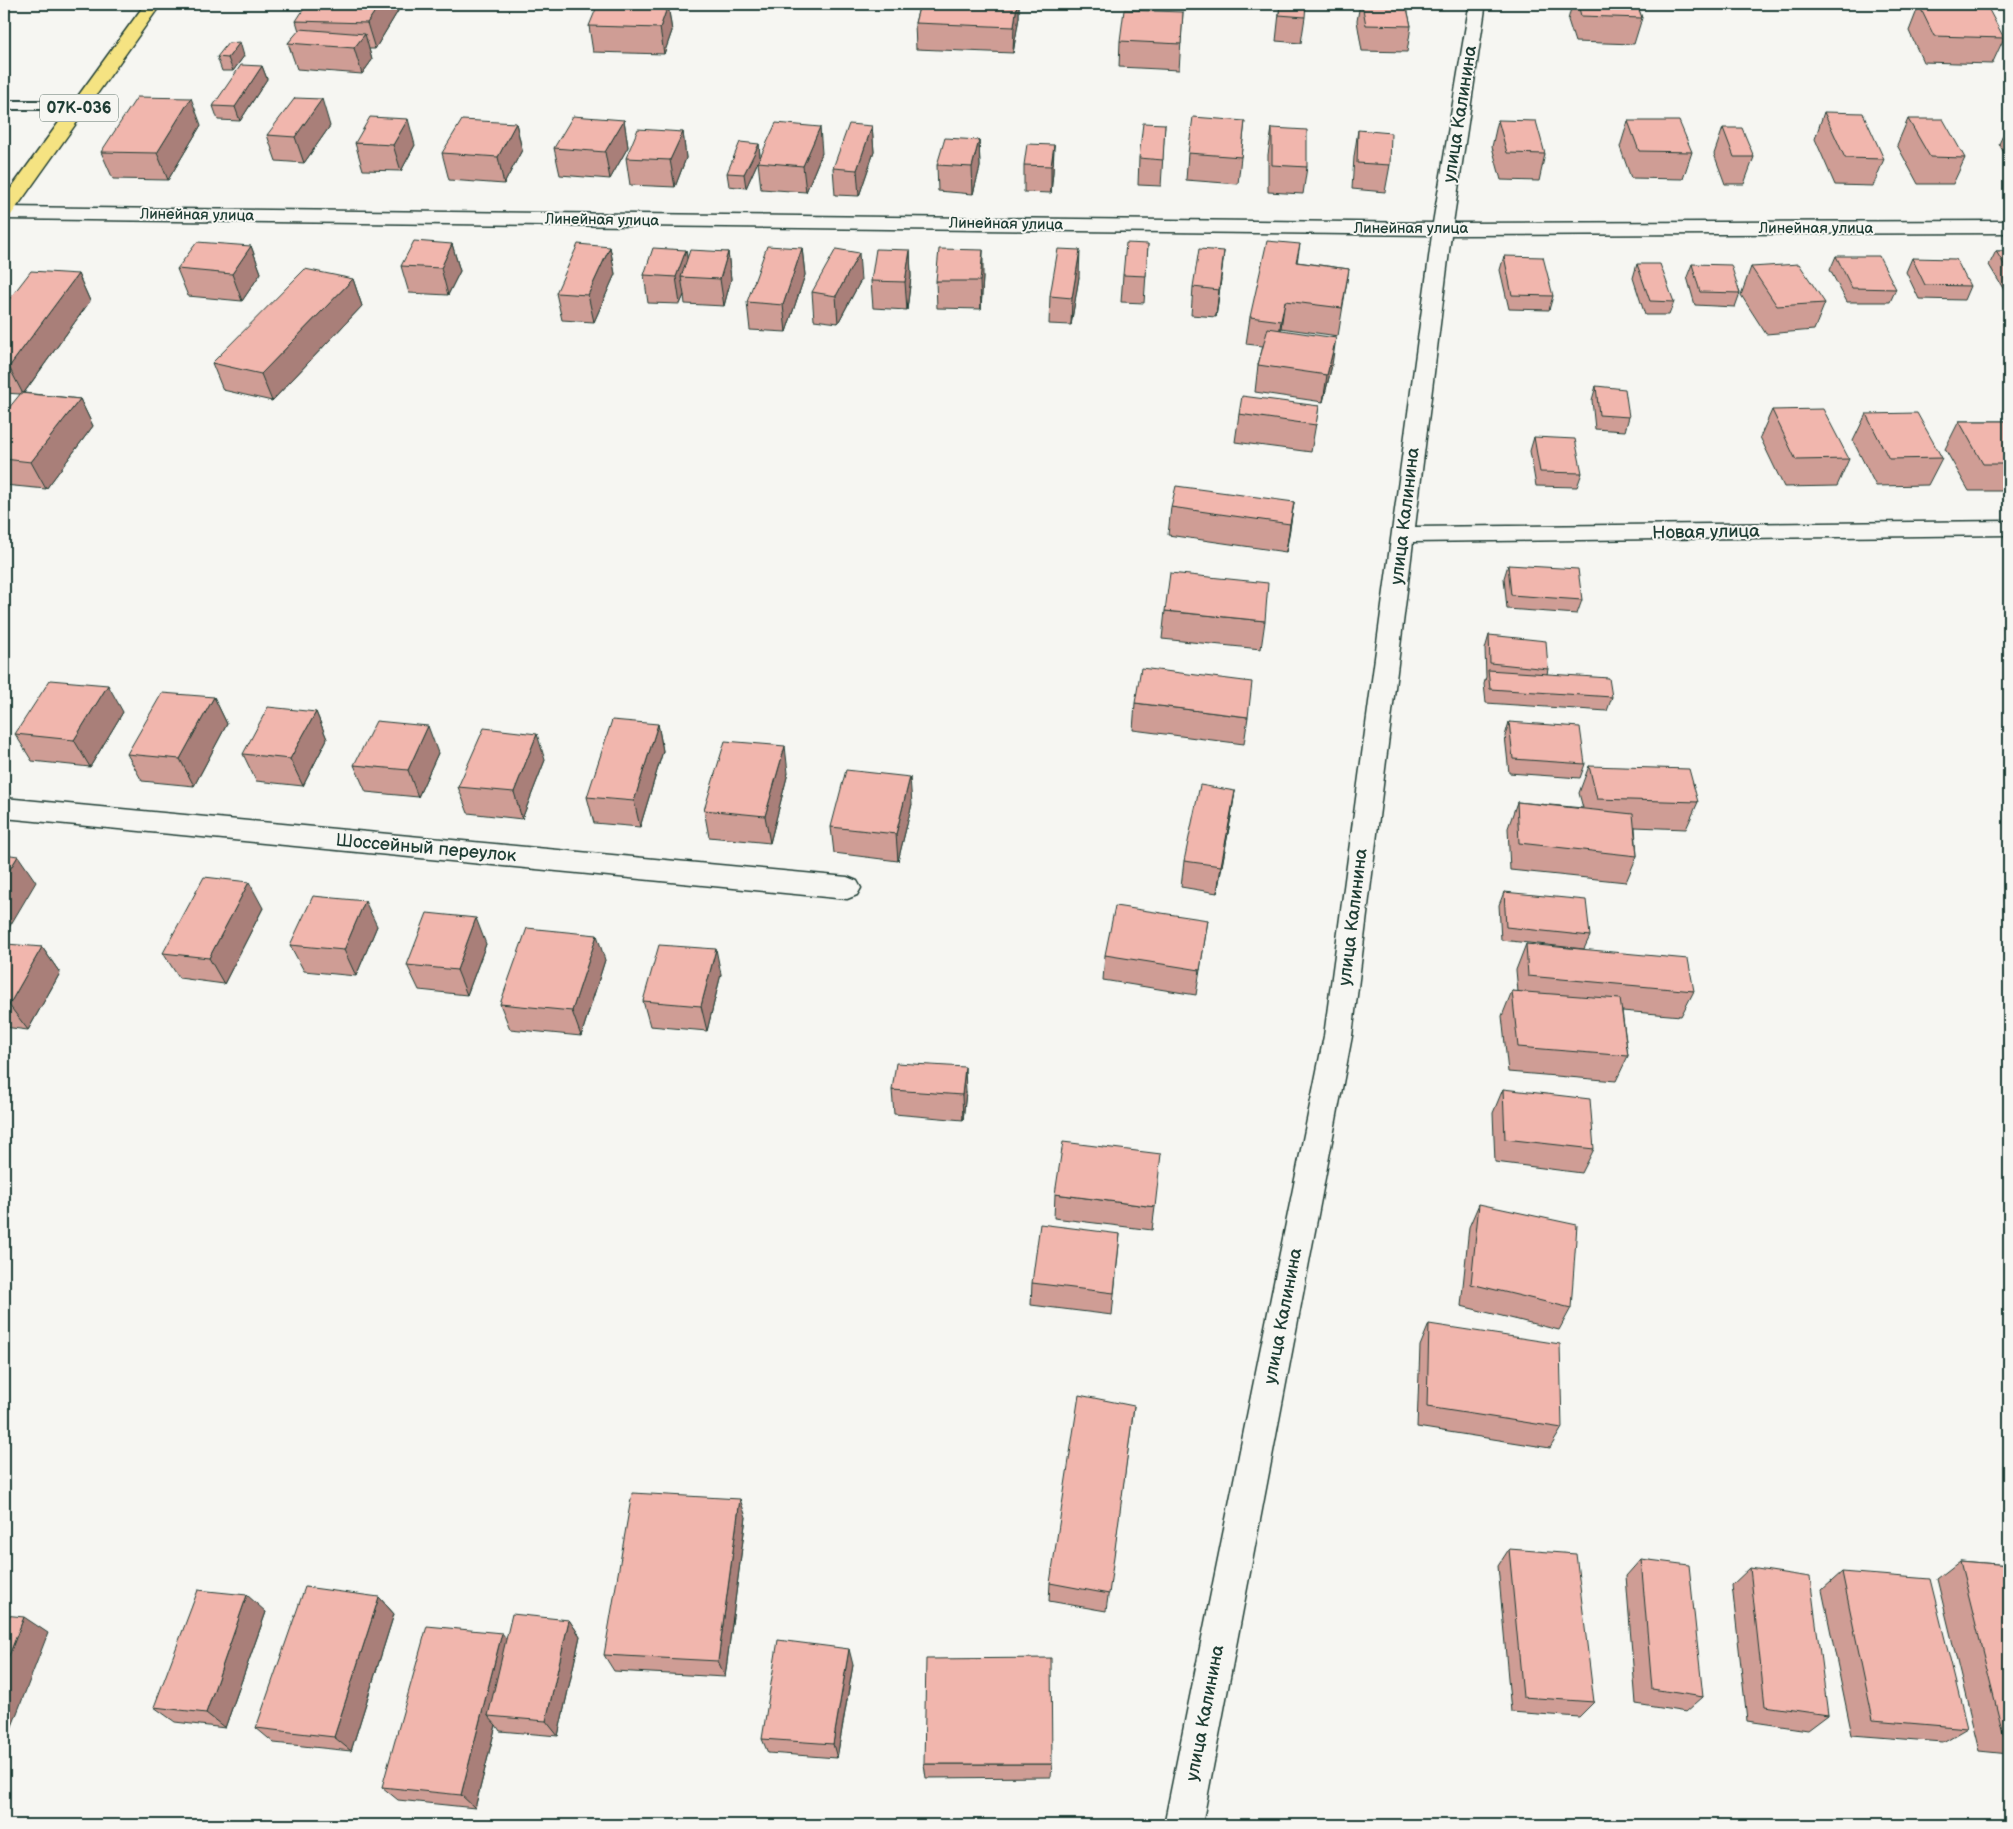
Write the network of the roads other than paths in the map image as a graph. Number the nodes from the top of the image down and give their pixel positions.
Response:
1 (153, 4) edge
2 (1481, 4) edge
3 (4, 105) edge
4 (81, 105) junction
5 (4, 212) edge
6 (2009, 227) edge
7 (1442, 229) junction
8 (2009, 528) edge
9 (1402, 535) junction
10 (4, 808) edge
11 (848, 888) dead end
12 (1183, 1825) edge

1 - 4 main road, 07К-036
2 - 7 street, улица Калинина
3 - 4 lane
4 - 5 main road, 07К-036
5 - 7 street, Линейная улица
6 - 7 street, Линейная улица
7 - 9 street, улица Калинина
8 - 9 street, Новая улица
9 - 12 street, улица Калинина
10 - 11 street, Шоссейный переулок

